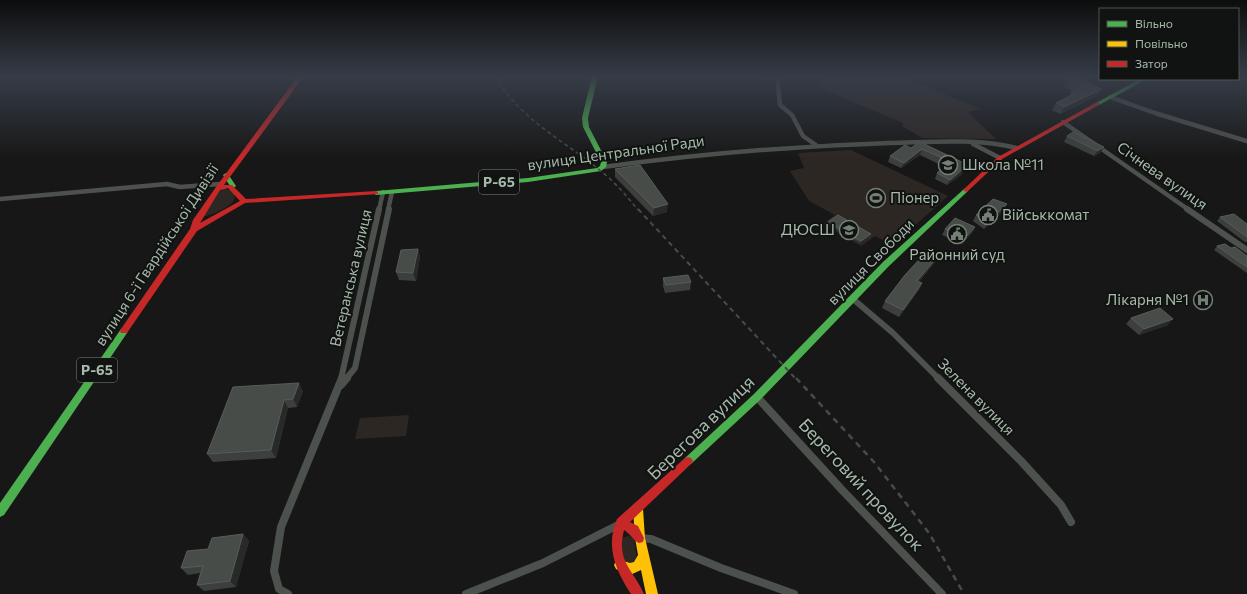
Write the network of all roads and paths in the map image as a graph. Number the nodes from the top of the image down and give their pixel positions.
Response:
1 (280, 104) edge
2 (588, 104) edge
3 (780, 104) edge
4 (1097, 104) edge
5 (1129, 104) edge
6 (1063, 122) junction
7 (1247, 141) edge
8 (968, 142) junction
9 (816, 145) junction
10 (1017, 148) junction
11 (1000, 158) junction
12 (603, 167) junction
13 (226, 175) junction
14 (219, 186) junction
15 (233, 186) junction
16 (383, 192) junction
17 (392, 192) junction
18 (0, 199) edge
19 (244, 201) junction
20 (198, 218) junction
21 (214, 218) junction
22 (194, 229) junction
23 (1247, 250) edge
24 (853, 299) junction
25 (784, 369) joint
26 (340, 385) junction
27 (758, 397) junction
28 (638, 509) junction
29 (0, 512) edge
30 (1071, 522) dead end
31 (622, 524) junction
32 (640, 538) junction
33 (643, 557) junction
34 (620, 565) junction
35 (288, 594) edge
36 (466, 594) edge
37 (638, 594) edge
38 (652, 594) edge
39 (794, 594) edge
40 (942, 594) edge

1 - 13 main road, вулиця 6-ї Гвардійської Дивізії
2 - 12 main road
3 - 9 street
4 - 6 main road, вулиця Свободи
5 - 7 street
6 - 10 main road, вулиця Свободи
6 - 23 street, Січнева вулиця
8 - 9 street, вулиця Центральної Ради
8 - 10 street, вулиця Центральної Ради
8 - 11 street, вулиця Центральної Ради
9 - 12 street, вулиця Центральної Ради
10 - 11 main road, вулиця Свободи
11 - 24 main road, вулиця Свободи
12 - 17 main road, вулиця Центральної Ради / Р-65
13 - 14 main road, вулиця 6-ї Гвардійської Дивізії
13 - 15 main road
14 - 15 main road
14 - 18 street
14 - 20 main road, вулиця 6-ї Гвардійської Дивізії / Р-65
15 - 19 main road
16 - 17 main road, вулиця Центральної Ради / Р-65
16 - 19 main road, вулиця Центральної Ради / Р-65
16 - 26 street, Ветеранська вулиця
17 - 26 street, Ветеранська вулиця
19 - 21 main road, Р-65
20 - 21 main road
20 - 22 main road, вулиця 6-ї Гвардійської Дивізії / Р-65
21 - 22 main road, Р-65
22 - 29 main road, вулиця 6-ї Гвардійської Дивізії / Р-65
24 - 25 main road, вулиця Свободи
24 - 30 street, Зелена вулиця
25 - 27 main road, Берегова вулиця
26 - 35 street
27 - 28 main road, Берегова вулиця
27 - 40 street, Береговий провулок
28 - 31 main road, Берегова вулиця
28 - 32 main road
31 - 32 main road
31 - 34 main road
31 - 36 street, Берегова вулиця
32 - 33 main road
32 - 39 street
33 - 34 main road
33 - 38 main road
34 - 37 main road

